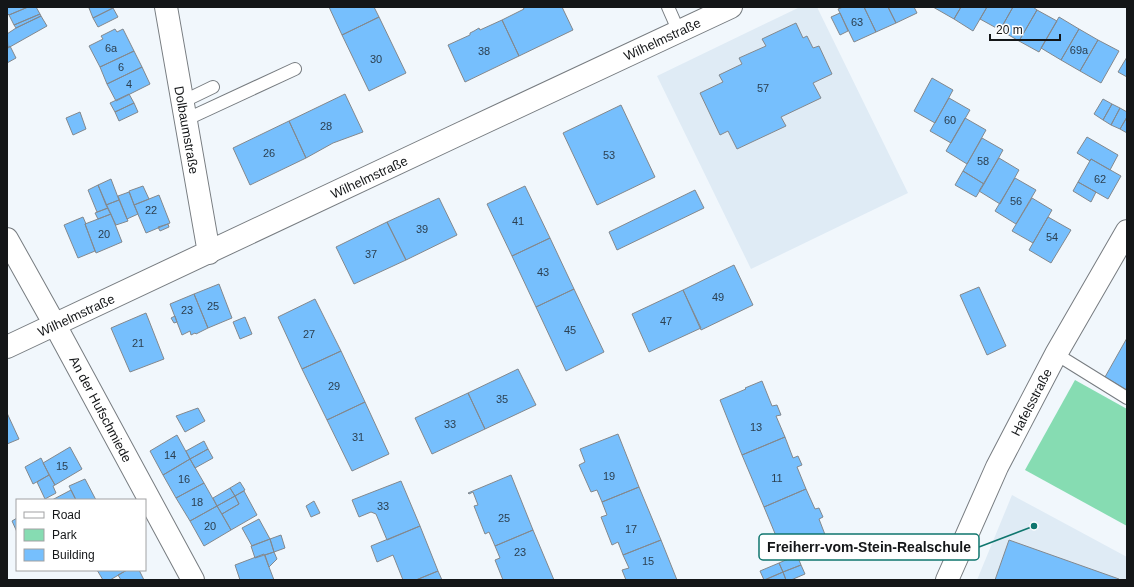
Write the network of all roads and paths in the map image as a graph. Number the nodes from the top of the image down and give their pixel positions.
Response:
1 (166, 7) edge
2 (668, 7) edge
3 (731, 7) edge
4 (679, 32) junction
5 (295, 69) dead end
6 (213, 87) dead end
7 (184, 111) junction
8 (1127, 231) edge
9 (7, 239) edge
10 (209, 253) junction
11 (56, 325) junction
12 (7, 348) edge
13 (1056, 354) junction
14 (1127, 398) edge
15 (193, 580) edge
16 (947, 580) edge

1 - 7 street, Dolbaumstraße
2 - 4 lane
3 - 4 street, Wilhelmstraße
4 - 10 street, Wilhelmstraße
5 - 7 lane
6 - 7 lane
7 - 10 street, Dolbaumstraße
8 - 13 street, Hafelsstraße
9 - 11 street, An der Hufschmiede
10 - 11 street, Wilhelmstraße
11 - 12 street, Wilhelmstraße
11 - 15 street, An der Hufschmiede
13 - 14 lane
13 - 16 street, Hafelsstraße

